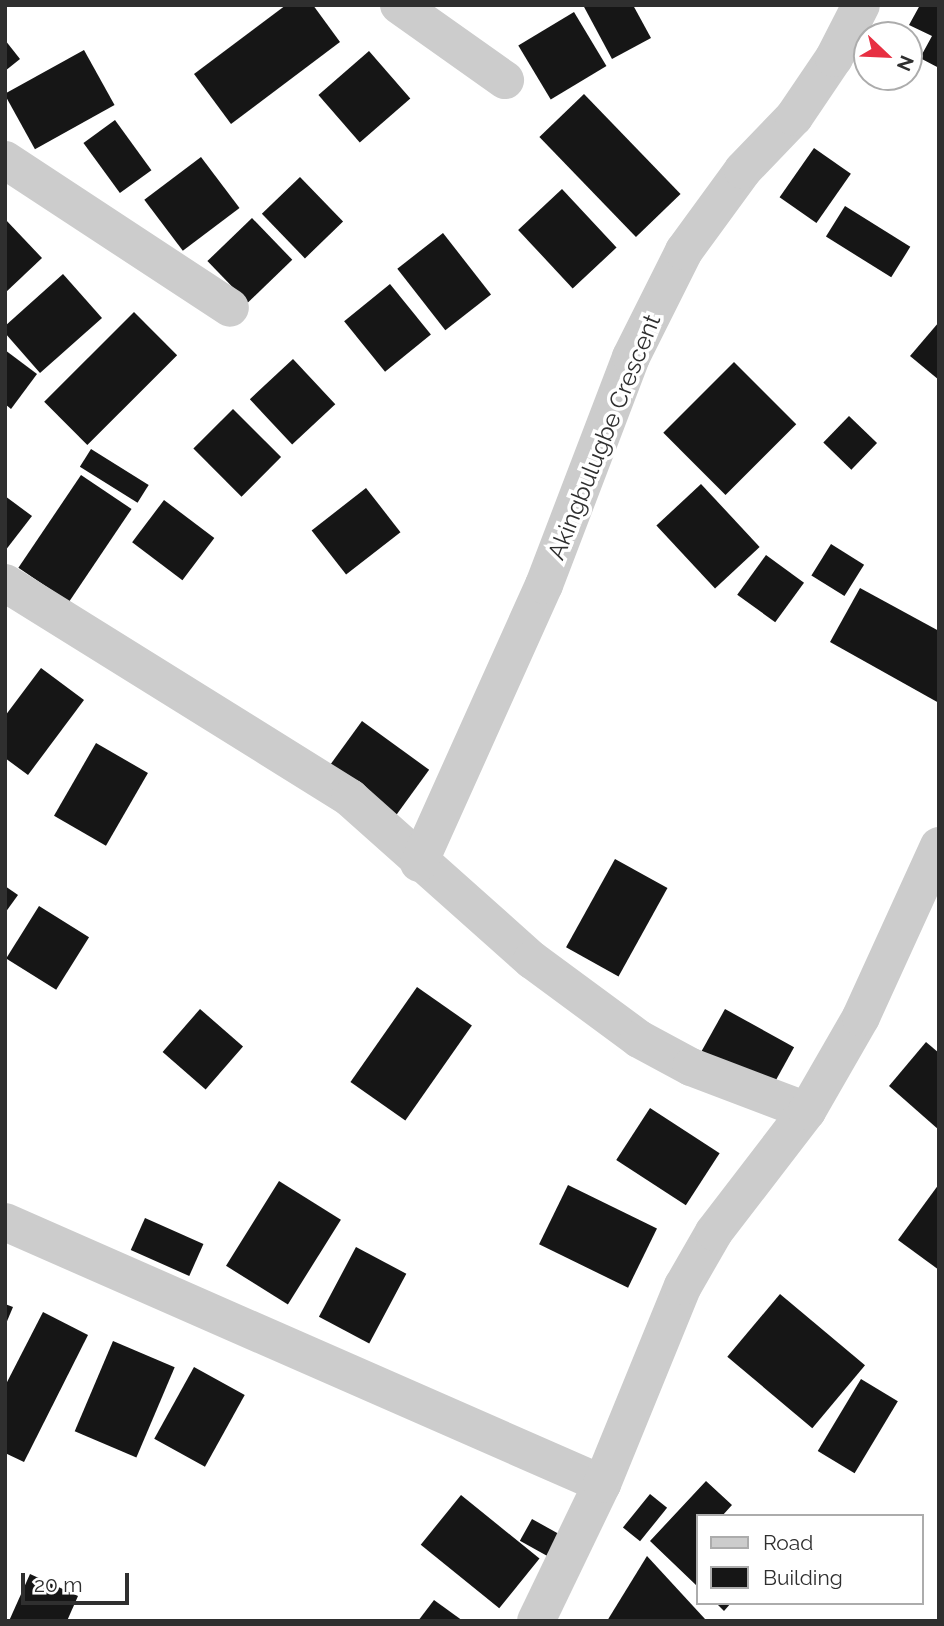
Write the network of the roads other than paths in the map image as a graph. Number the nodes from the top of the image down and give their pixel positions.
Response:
1 (399, 5) edge
2 (861, 5) edge
3 (505, 80) dead end
4 (5, 160) edge
5 (230, 308) dead end
6 (5, 583) edge
7 (939, 846) edge
8 (419, 863) junction
9 (807, 1111) junction
10 (5, 1222) edge
11 (602, 1484) junction
12 (536, 1621) edge

1 - 3 street
2 - 8 street, Akingbulugbe Crescent
4 - 5 street
6 - 8 street
7 - 9 street
8 - 9 street
9 - 11 street
10 - 11 street
11 - 12 street

